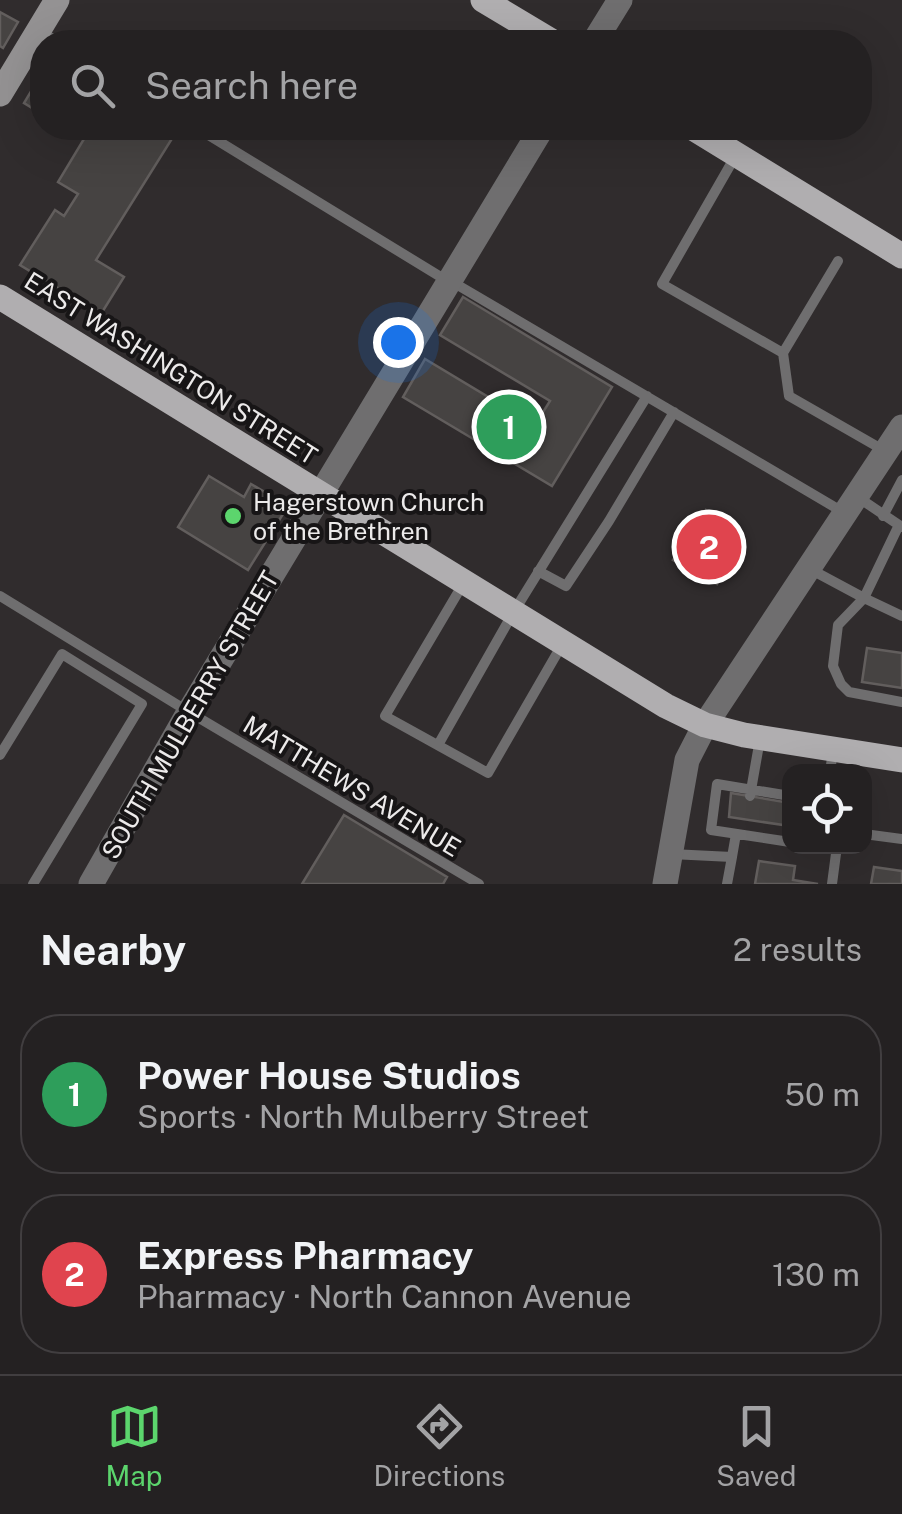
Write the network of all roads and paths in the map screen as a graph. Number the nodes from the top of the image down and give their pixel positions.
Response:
1 (57, 0) edge
2 (483, 0) edge
3 (620, 0) edge
4 (50, 30) edge
5 (533, 30) edge
6 (601, 30) edge
7 (30, 58) edge
8 (0, 94) edge
9 (217, 140) edge
10 (535, 140) edge
11 (713, 140) edge
12 (736, 154) junction
13 (893, 250) edge
14 (838, 261) dead end
15 (449, 282) junction
16 (0, 297) edge
17 (783, 353) junction
18 (647, 396) junction
19 (674, 412) junction
20 (902, 427) edge
21 (886, 451) junction
22 (902, 480) edge
23 (320, 496) junction
24 (850, 504) junction
25 (884, 516) junction
26 (901, 526) edge
27 (808, 568) junction
28 (538, 571) junction
29 (464, 583) junction
30 (0, 596) edge
31 (864, 598) junction
32 (513, 613) junction
33 (902, 616) edge
34 (562, 643) junction
35 (902, 702) edge
36 (189, 712) junction
37 (705, 725) junction
38 (760, 738) junction
39 (438, 746) junction
40 (0, 755) edge
41 (902, 760) edge
42 (841, 761) edge
43 (751, 793) junction
44 (782, 797) edge
45 (747, 820) dead end
46 (773, 823) dead end
47 (740, 834) junction
48 (872, 835) edge
49 (771, 839) junction
50 (902, 839) edge
51 (782, 841) edge
52 (670, 854) junction
53 (837, 854) edge
54 (732, 857) junction
55 (33, 884) edge
56 (91, 884) edge
57 (479, 884) edge
58 (664, 884) edge
59 (728, 884) edge
60 (832, 884) edge

1 - 4 main road
2 - 5 main road
3 - 6 street
7 - 8 main road
9 - 15 lane
10 - 15 street, SOUTH MULBERRY STREET
11 - 12 main road
12 - 13 main road
12 - 17 lane
14 - 17 lane
15 - 18 lane
15 - 23 street, SOUTH MULBERRY STREET
16 - 23 main road, EAST WASHINGTON STREET
17 - 21 lane
18 - 19 lane
18 - 28 lane
19 - 24 lane
19 - 28 lane
20 - 21 street
21 - 24 street
22 - 25 lane
23 - 29 main road, EAST WASHINGTON STREET
23 - 36 street, SOUTH MULBERRY STREET
24 - 25 lane
24 - 27 street
25 - 26 lane
26 - 31 lane
27 - 31 lane
27 - 37 street
28 - 32 lane
29 - 32 main road, EAST WASHINGTON STREET
29 - 39 lane
30 - 36 lane, MATTHEWS AVENUE
31 - 33 lane
31 - 35 lane
32 - 34 main road, EAST WASHINGTON STREET
32 - 39 lane
34 - 37 main road, EAST WASHINGTON STREET
34 - 39 lane
36 - 56 street, SOUTH MULBERRY STREET
36 - 57 lane, MATTHEWS AVENUE
37 - 38 main road, EAST WASHINGTON STREET
37 - 52 street
38 - 42 main road, EAST WASHINGTON STREET
38 - 43 lane
40 - 55 lane
41 - 42 main road, EAST WASHINGTON STREET
43 - 44 lane
43 - 47 lane
45 - 47 lane
46 - 49 lane
47 - 49 lane
47 - 54 lane
48 - 50 lane
49 - 51 lane
52 - 54 lane
52 - 58 street
53 - 60 lane
54 - 59 lane

